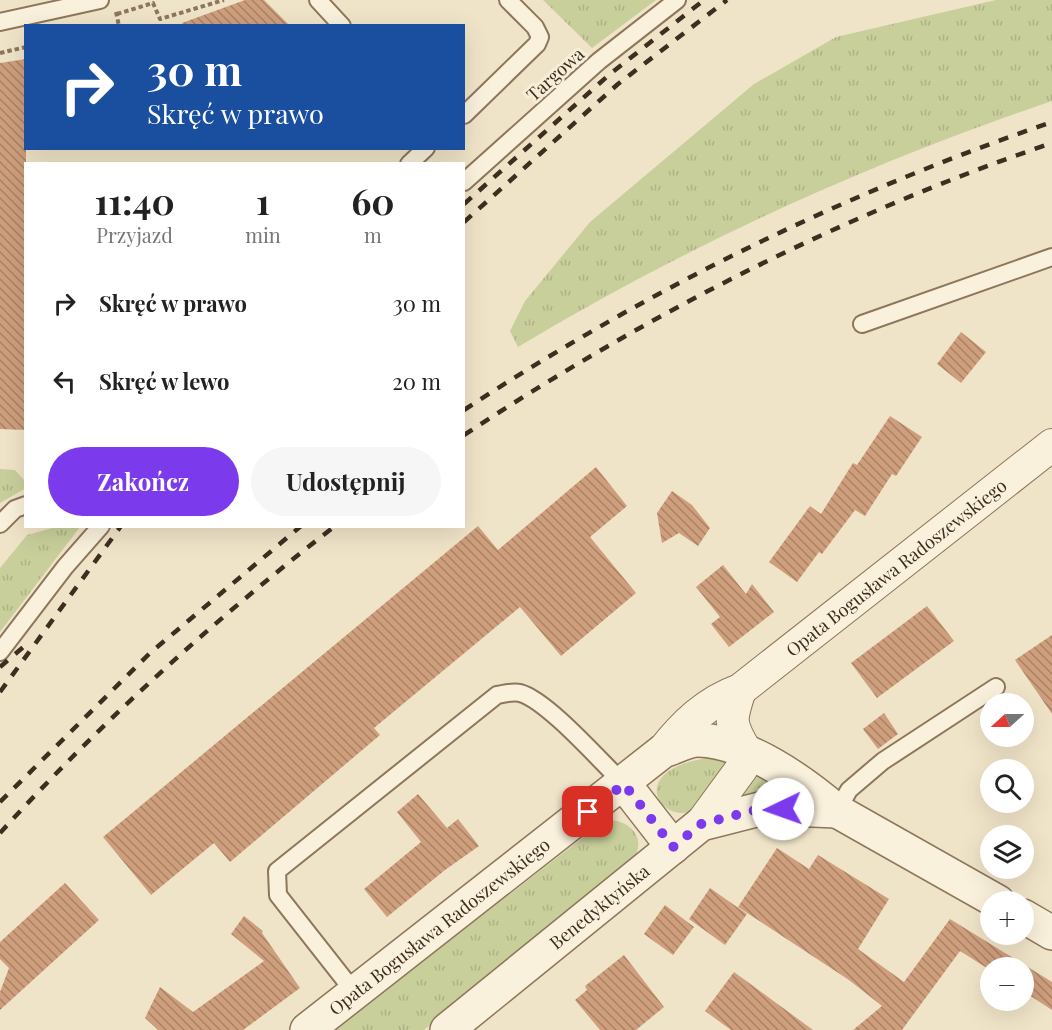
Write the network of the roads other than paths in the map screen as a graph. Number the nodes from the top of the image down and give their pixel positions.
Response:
1 (100, 0) edge
2 (318, 0) edge
3 (508, 0) edge
4 (677, 0) edge
5 (0, 22) edge
6 (340, 24) edge
7 (465, 114) edge
8 (424, 150) edge
9 (411, 162) edge
10 (465, 181) edge
11 (1052, 257) edge
12 (862, 324) dead end
13 (1052, 445) edge
14 (24, 506) edge
15 (0, 524) edge
16 (99, 528) edge
17 (0, 652) edge
18 (996, 687) dead end
19 (740, 690) junction
20 (745, 750) junction
21 (663, 751) junction
22 (624, 784) junction
23 (837, 811) junction
24 (701, 824) junction
25 (673, 847) junction
26 (980, 892) edge
27 (1034, 922) edge
28 (1052, 933) edge
29 (355, 993) junction
30 (307, 1030) edge
31 (447, 1030) edge

1 - 5 lane
2 - 6 lane
3 - 7 lane
4 - 10 lane, Targowa
8 - 9 lane
11 - 12 lane
13 - 19 street, Opata Bogusława Radoszewskiego
14 - 15 lane
16 - 17 lane
18 - 23 lane
19 - 20 street
19 - 21 street, Opata Bogusława Radoszewskiego
20 - 21 street, Benedyktyńska
20 - 23 street, Benedyktyńska
20 - 24 street
21 - 22 street, Opata Bogusława Radoszewskiego
22 - 25 street
22 - 29 street, Opata Bogusława Radoszewskiego
22 - 29 lane
23 - 24 street, Benedyktyńska
23 - 26 street, Benedyktyńska
24 - 25 street, Benedyktyńska
25 - 31 street, Benedyktyńska
27 - 28 street
29 - 30 street, Opata Bogusława Radoszewskiego

